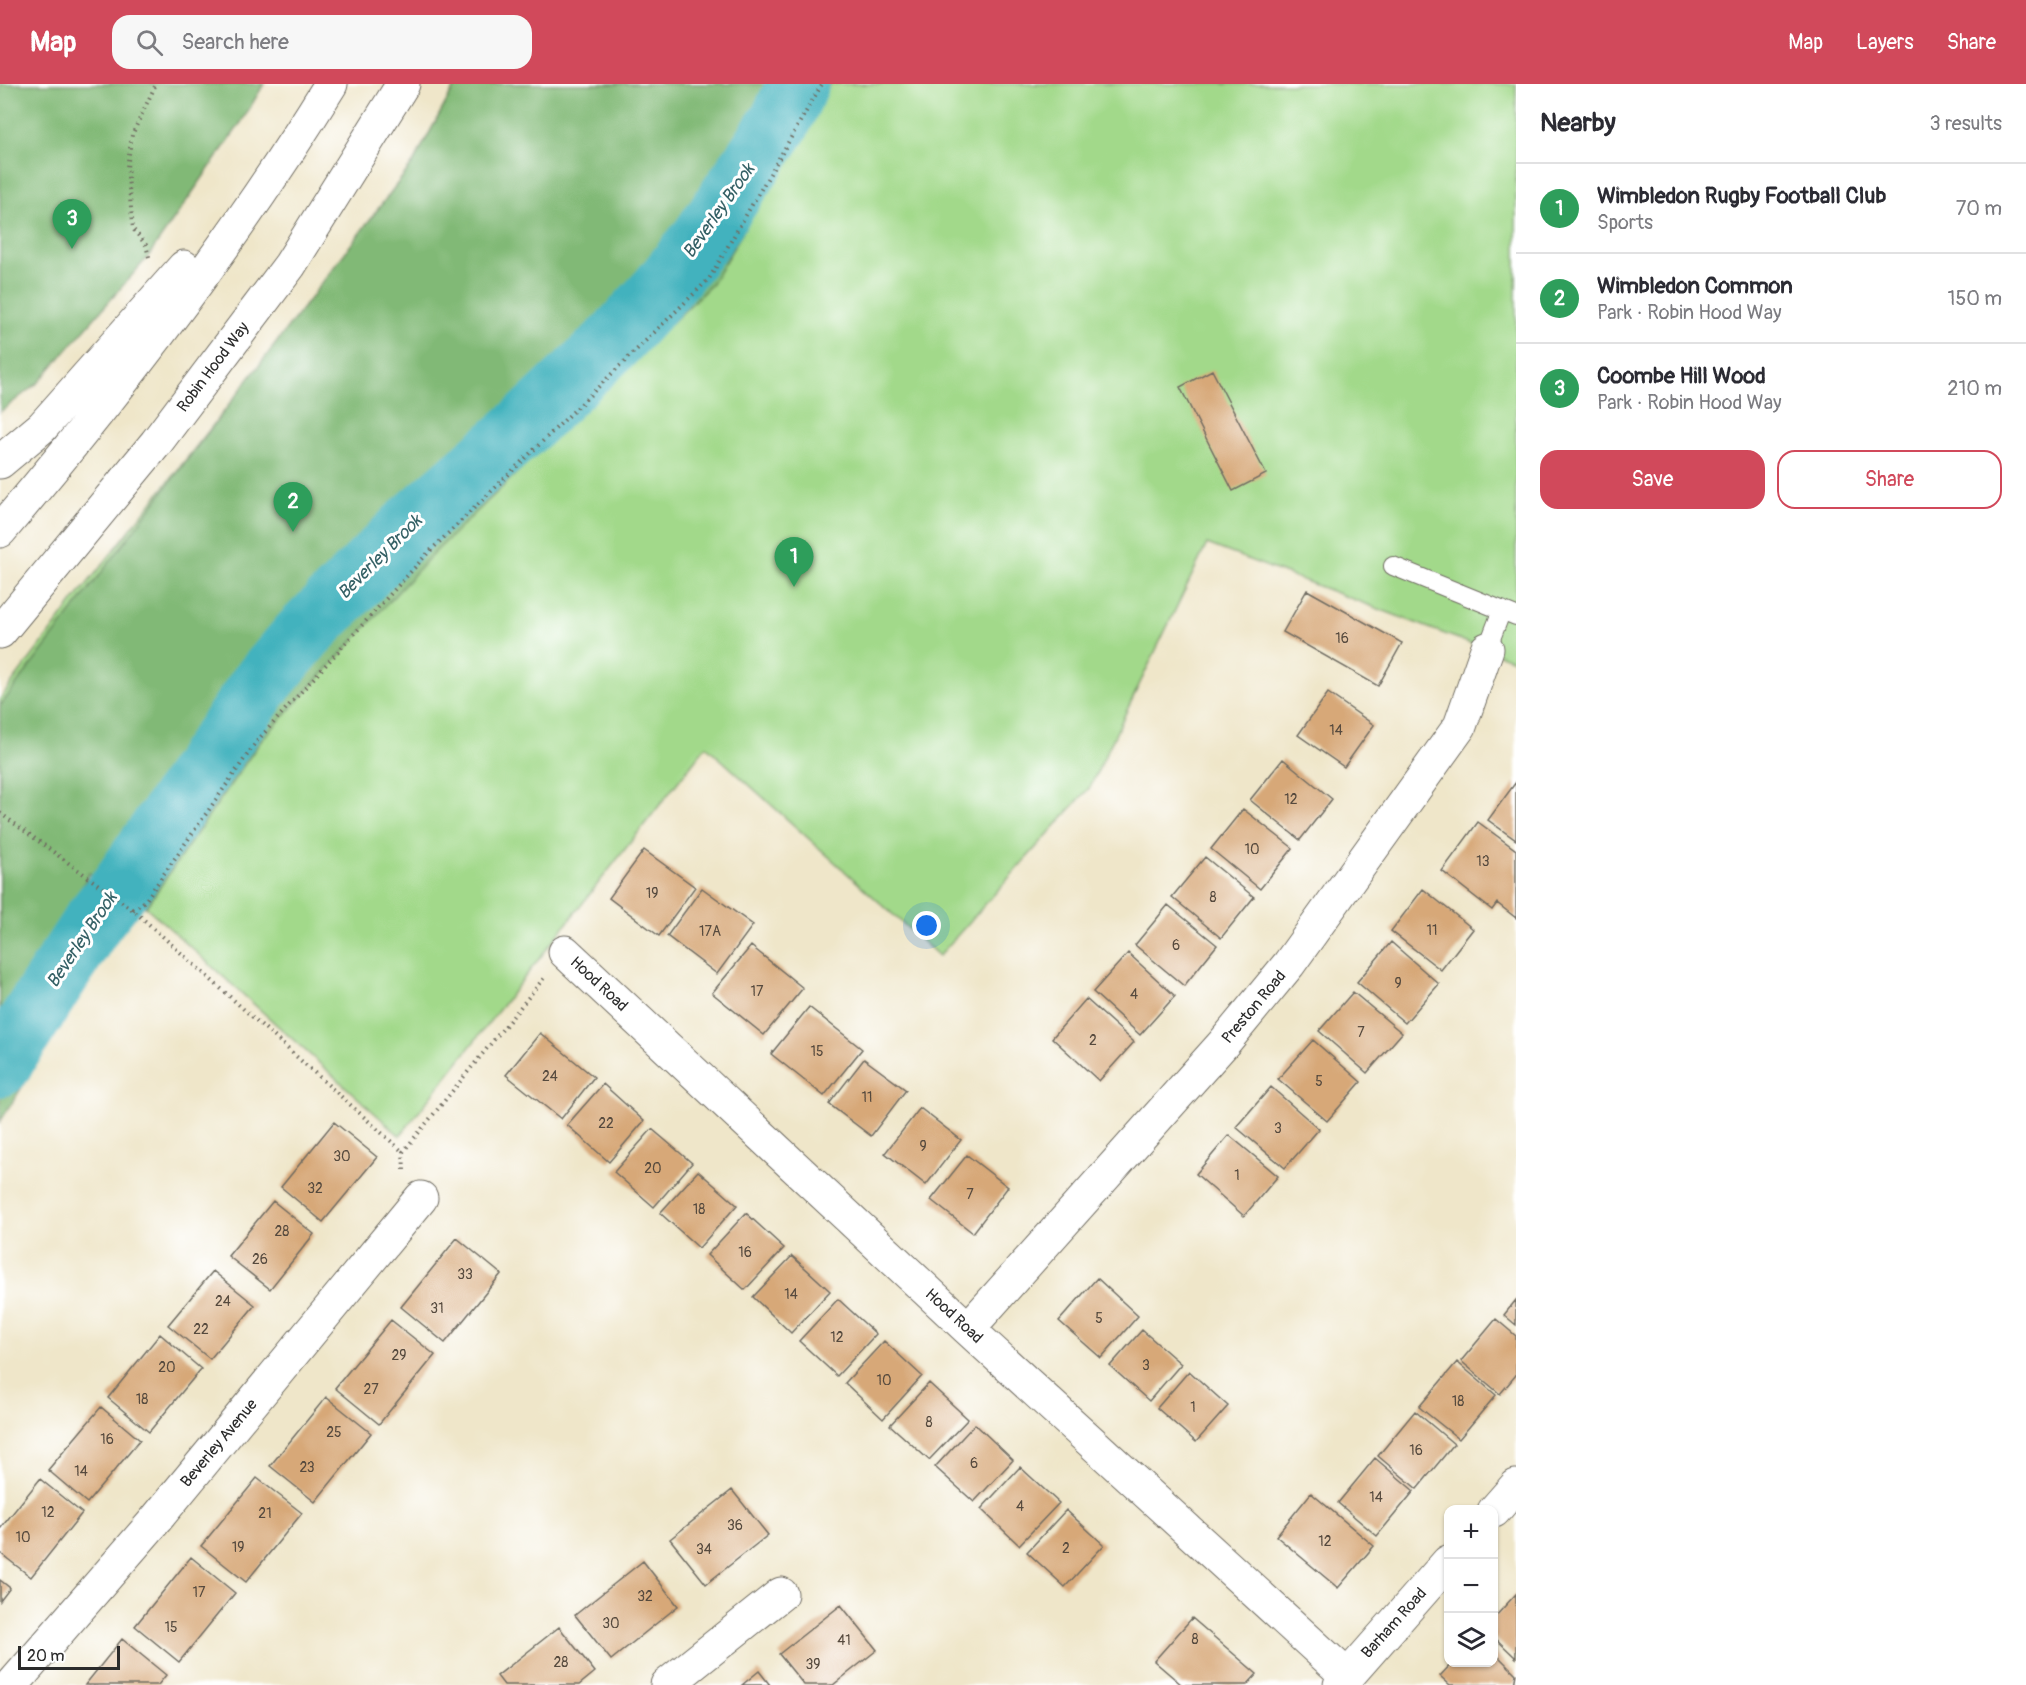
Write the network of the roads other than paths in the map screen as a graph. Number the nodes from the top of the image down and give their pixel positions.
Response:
1 (331, 84) edge
2 (403, 84) edge
3 (298, 137) junction
4 (0, 462) edge
5 (0, 531) edge
6 (1393, 566) dead end
7 (1509, 613) edge
8 (0, 632) edge
9 (1487, 650) joint
10 (565, 952) road end
11 (421, 1198) dead end
12 (968, 1329) junction
13 (1516, 1486) edge
14 (1498, 1506) edge
15 (1444, 1568) edge
16 (781, 1594) dead end
17 (1343, 1681) edge
18 (12, 1685) edge
19 (667, 1685) edge

1 - 3 main road
2 - 8 main road, Robin Hood Way
3 - 4 main road
3 - 5 main road
6 - 7 lane
7 - 9 lane
9 - 12 main road, Preston Road
10 - 12 main road, Hood Road
11 - 18 main road, Beverley Avenue
12 - 17 main road, Hood Road
13 - 14 main road
15 - 17 main road, Barham Road
16 - 19 main road

